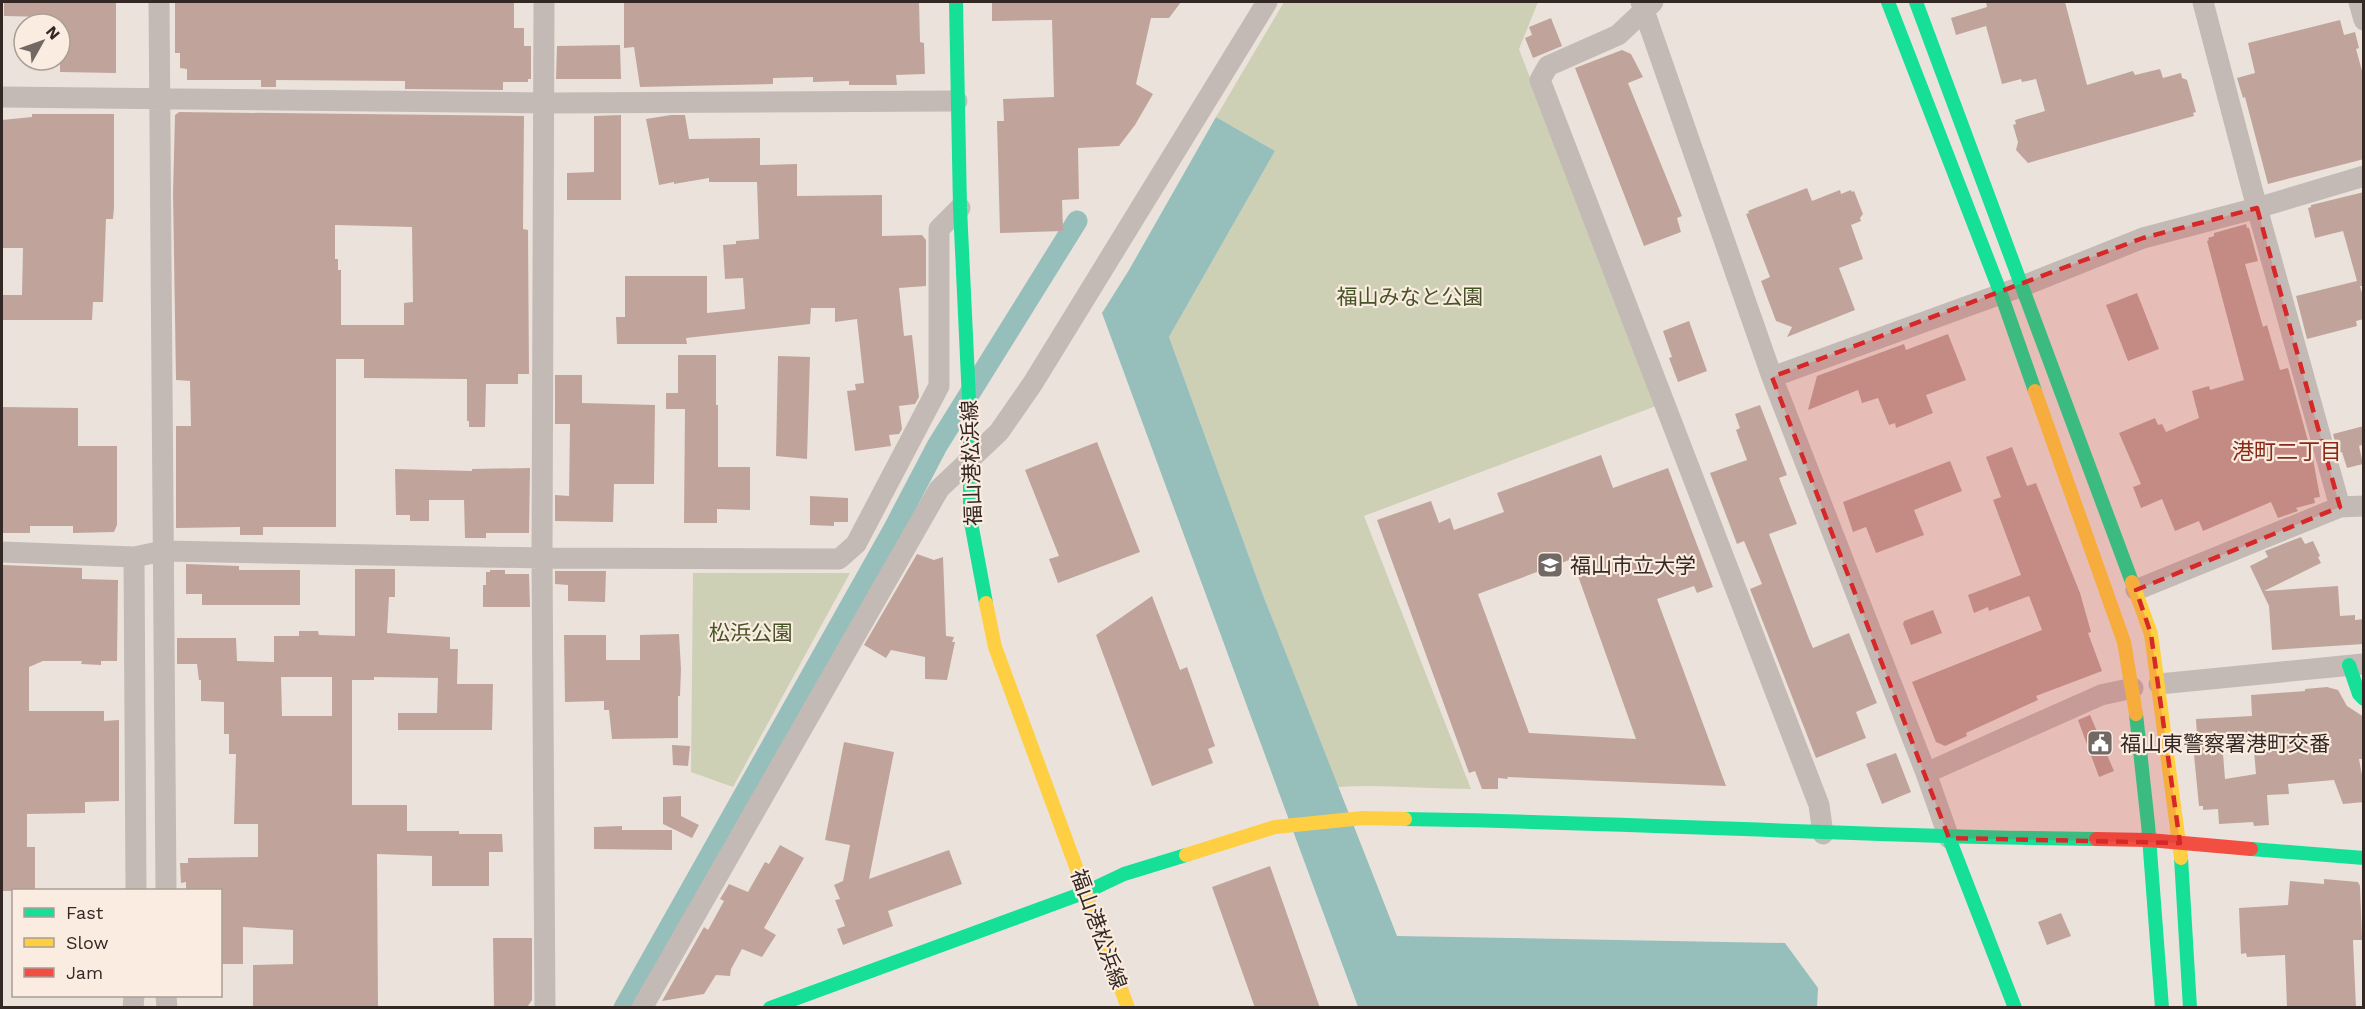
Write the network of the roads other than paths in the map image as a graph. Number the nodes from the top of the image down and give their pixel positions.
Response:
1 (159, 2) edge
2 (544, 2) edge
3 (956, 2) edge
4 (1267, 2) edge
5 (1888, 2) edge
6 (1916, 2) edge
7 (2204, 2) edge
8 (2359, 2) edge
9 (1646, 5) edge
10 (2364, 20) edge
11 (2, 97) edge
12 (159, 99) junction
13 (957, 101) junction
14 (545, 104) junction
15 (2364, 176) edge
16 (960, 208) junction
17 (2257, 208) junction
18 (2023, 286) junction
19 (2001, 294) junction
20 (1772, 377) junction
21 (971, 461) junction
22 (2364, 506) edge
23 (2340, 507) junction
24 (163, 551) junction
25 (2, 552) edge
26 (134, 557) junction
27 (542, 558) junction
28 (2136, 590) junction
29 (2356, 665) edge
30 (2159, 684) junction
31 (2133, 688) junction
32 (2364, 699) edge
33 (1926, 773) junction
34 (1823, 834) junction
35 (1949, 838) junction
36 (2149, 840) junction
37 (2180, 843) junction
38 (2364, 858) edge
39 (136, 889) edge
40 (166, 889) edge
41 (1086, 892) junction
42 (545, 1008) edge
43 (642, 1008) edge
44 (770, 1008) edge
45 (1128, 1008) edge
46 (2015, 1008) edge
47 (2162, 1008) edge
48 (2190, 1008) edge

1 - 12 street
2 - 14 street
3 - 13 street, 福山港松浜線
4 - 21 street
5 - 19 street
6 - 18 street
7 - 17 street
8 - 10 street
9 - 20 street
9 - 34 street
11 - 12 street
12 - 14 street
12 - 24 street
13 - 14 street
13 - 16 street, 福山港松浜線
14 - 27 street
15 - 17 street
16 - 21 street, 福山港松浜線
16 - 27 street
17 - 18 street
17 - 23 street
18 - 19 street
18 - 28 street
19 - 20 street
19 - 31 street
20 - 33 street
21 - 41 street, 福山港松浜線
21 - 43 street
22 - 23 street
23 - 28 street
24 - 26 street
24 - 27 street
24 - 40 street
25 - 26 street
26 - 39 street
27 - 42 street
28 - 30 street
29 - 30 street
29 - 32 street
30 - 37 street
31 - 33 street
31 - 36 street
33 - 35 street
34 - 35 street
34 - 41 street
35 - 36 street
35 - 46 street
36 - 37 street
36 - 47 street
37 - 38 street
37 - 48 street
41 - 44 street
41 - 45 street, 福山港松浜線

